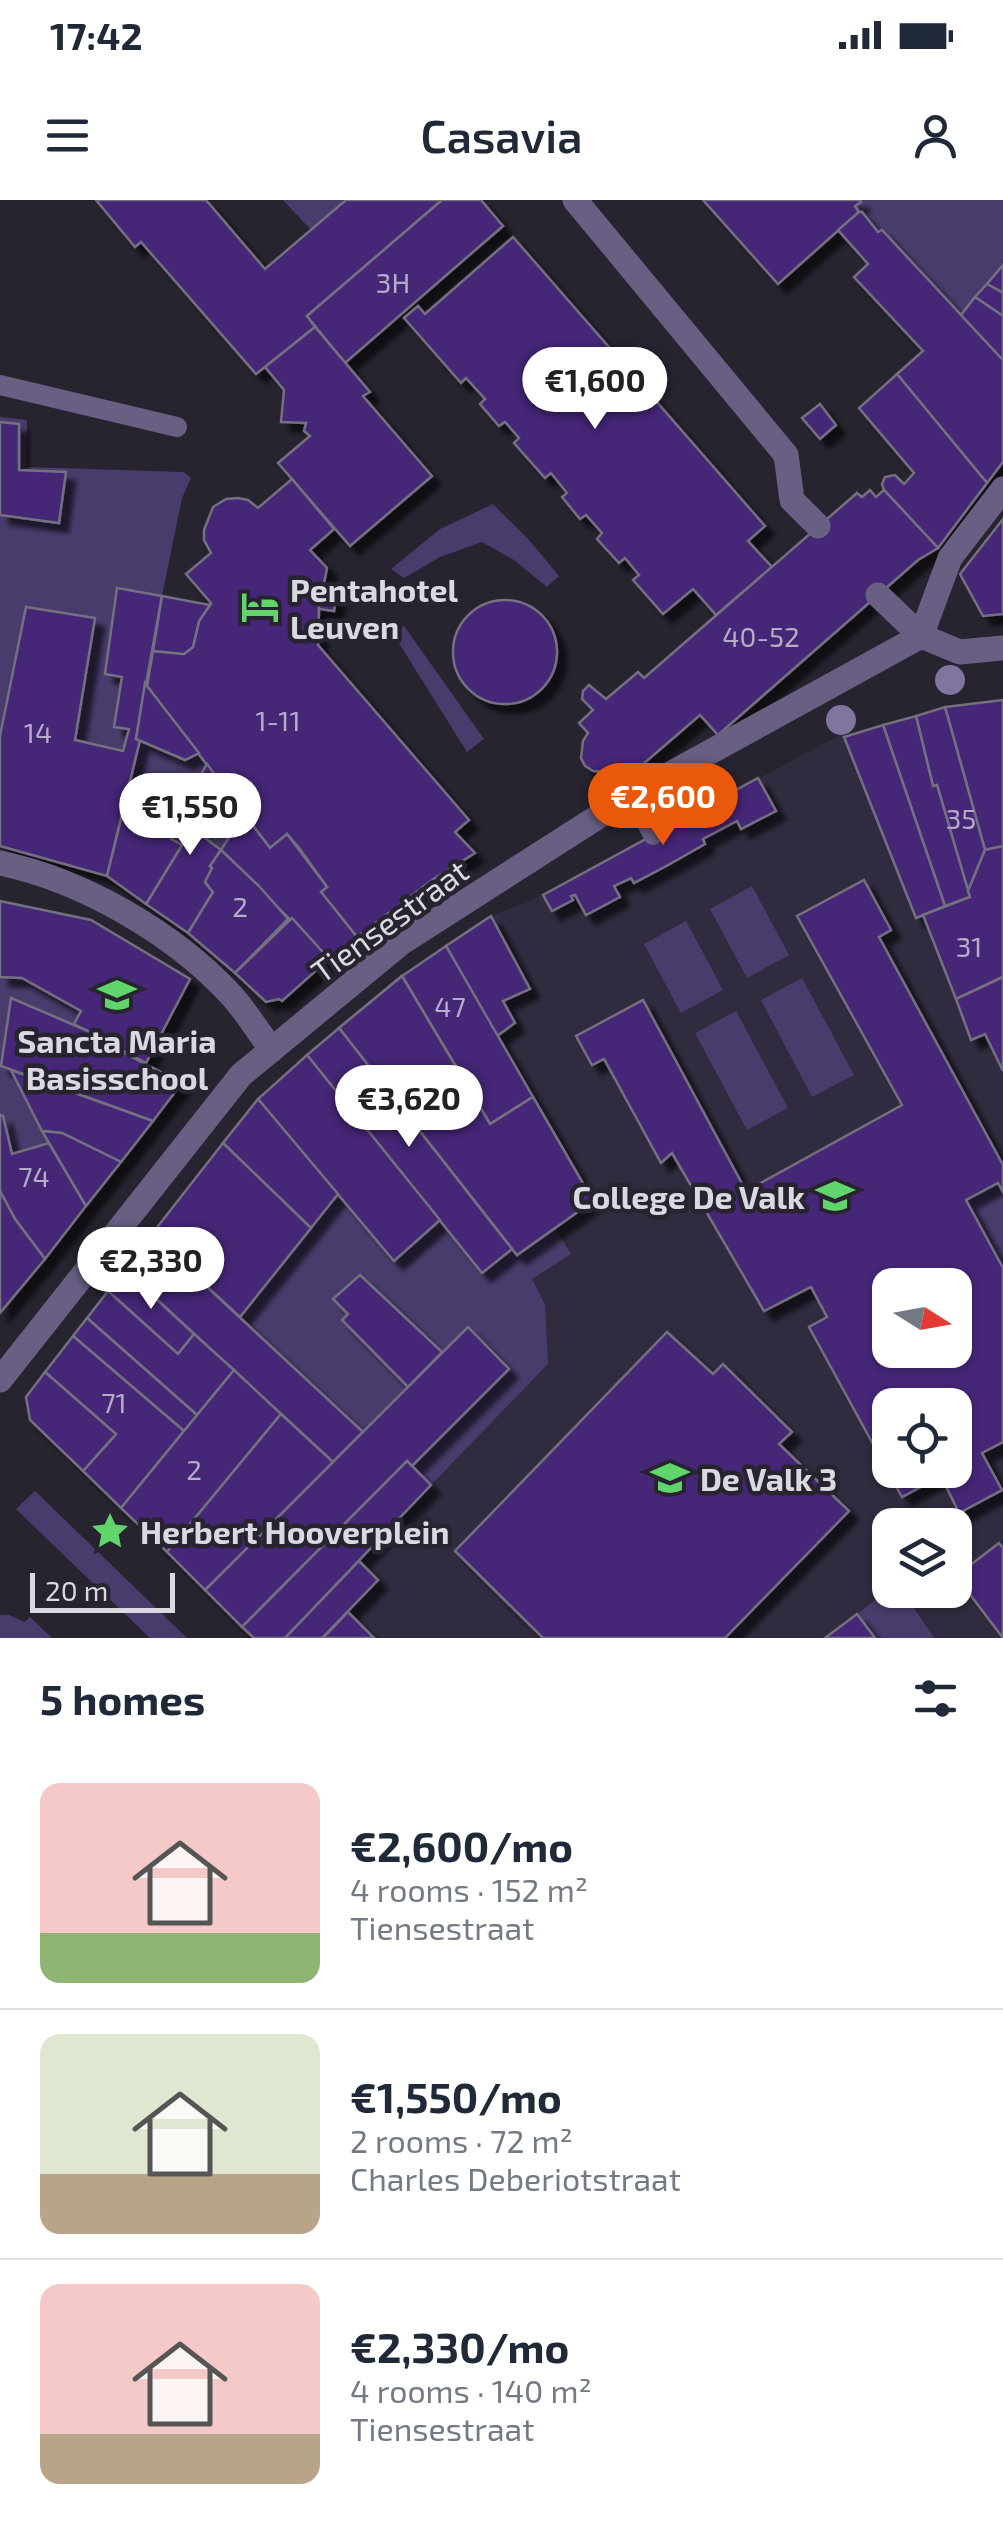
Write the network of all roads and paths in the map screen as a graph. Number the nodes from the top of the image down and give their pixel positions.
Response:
1 (575, 200) edge
2 (2, 382) edge
3 (177, 427) dead end
4 (1003, 490) edge
5 (818, 526) dead end
6 (878, 595) dead end
7 (921, 636) junction
8 (1003, 648) edge
9 (632, 796) junction
10 (653, 835) dead end
11 (0, 863) edge
12 (277, 1046) junction
13 (0, 1380) edge

1 - 5 street
2 - 3 lane
4 - 7 street
6 - 7 street
7 - 8 street
7 - 9 street, Tiensestraat
9 - 10 lane
9 - 12 street, Tiensestraat
11 - 12 street
12 - 13 street, Tiensestraat

